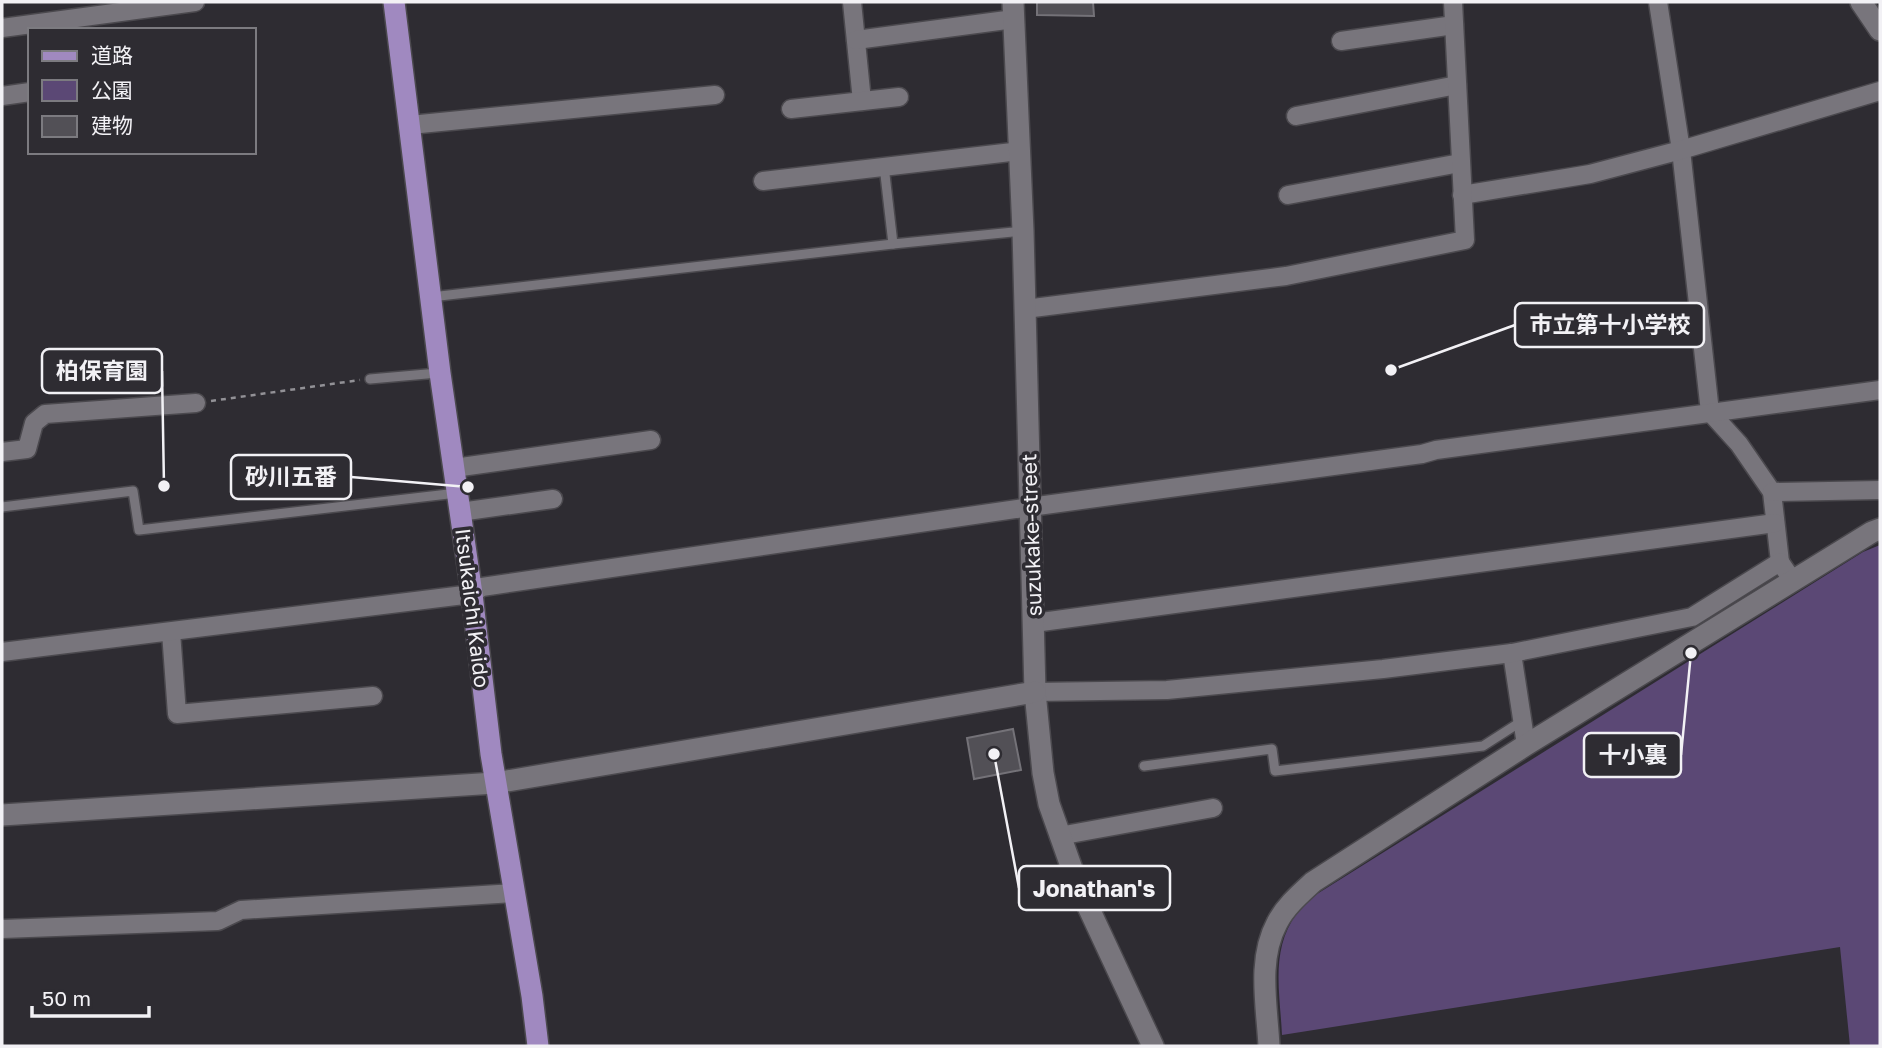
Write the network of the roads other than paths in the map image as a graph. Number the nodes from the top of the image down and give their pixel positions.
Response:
1 (195, 2) edge
2 (394, 2) edge
3 (852, 2) edge
4 (1452, 2) edge
5 (1658, 2) edge
6 (1861, 2) edge
7 (1014, 10) edge
8 (1454, 25) junction
9 (2, 28) edge
10 (1880, 30) edge
11 (856, 40) junction
12 (1341, 41) dead end
13 (1457, 85) junction
14 (1880, 91) edge
15 (28, 92) edge
16 (715, 95) dead end
17 (2, 96) edge
18 (899, 97) dead end
19 (862, 101) junction
20 (791, 108) dead end
21 (1296, 116) dead end
22 (410, 125) junction
23 (1681, 150) junction
24 (1020, 151) junction
25 (1460, 163) junction
26 (884, 166) junction
27 (763, 181) dead end
28 (1288, 195) dead end
29 (1462, 195) junction
30 (1023, 231) junction
31 (893, 244) junction
32 (431, 297) junction
33 (1025, 309) junction
34 (440, 373) junction
35 (370, 379) road end
36 (1880, 390) edge
37 (196, 403) road end
38 (1710, 412) junction
39 (650, 440) dead end
40 (2, 452) edge
41 (454, 468) junction
42 (1880, 491) edge
43 (1772, 492) junction
44 (553, 499) dead end
45 (459, 502) junction
46 (2, 507) edge
47 (1031, 507) junction
48 (1775, 523) junction
49 (1880, 528) edge
50 (1780, 562) junction
51 (1793, 581) junction
52 (472, 594) junction
53 (1034, 623) junction
54 (172, 632) junction
55 (2, 652) edge
56 (1512, 653) junction
57 (1035, 692) junction
58 (373, 696) dead end
59 (1522, 721) junction
60 (1526, 745) junction
61 (1144, 766) dead end
62 (495, 783) junction
63 (1213, 808) dead end
64 (2, 815) edge
65 (1059, 836) junction
66 (514, 893) junction
67 (2, 929) edge
68 (538, 1046) edge
69 (1153, 1046) edge
70 (1269, 1046) edge

1 - 9 street
2 - 22 main road, Itsukaichi Kaido
3 - 11 street
4 - 8 street
5 - 23 street
6 - 10 street
7 - 11 street
7 - 24 street, suzukake-street
8 - 12 street
8 - 13 street
11 - 19 street
13 - 21 street
13 - 25 street
14 - 23 street
15 - 17 street
16 - 22 street
18 - 19 street
19 - 20 street
22 - 32 main road, Itsukaichi Kaido
23 - 29 street
23 - 38 street
24 - 26 street
24 - 30 street, suzukake-street
25 - 28 street
25 - 29 street
26 - 27 street
26 - 31 lane
29 - 33 street
30 - 31 lane
30 - 33 street, suzukake-street
31 - 32 lane
32 - 34 main road, Itsukaichi Kaido
33 - 47 street, suzukake-street
34 - 35 lane
34 - 41 main road, Itsukaichi Kaido
36 - 38 street
37 - 40 street
38 - 43 street
38 - 47 street
39 - 41 street
41 - 45 main road, Itsukaichi Kaido
42 - 43 street
43 - 48 street
44 - 45 street
45 - 46 lane
45 - 52 main road, Itsukaichi Kaido
47 - 52 street
47 - 53 street, suzukake-street
48 - 50 street
48 - 53 street
49 - 51 street
50 - 51 street
50 - 56 street
51 - 60 street
52 - 54 street
52 - 62 main road, Itsukaichi Kaido
53 - 57 street, suzukake-street
54 - 55 street
54 - 58 street
56 - 57 street
56 - 59 street
57 - 62 street
57 - 65 street, suzukake-street
59 - 60 street
59 - 61 lane
60 - 70 street
62 - 64 street
62 - 66 main road, Itsukaichi Kaido
63 - 65 street
65 - 69 street, suzukake-street
66 - 67 street
66 - 68 main road, Itsukaichi Kaido

